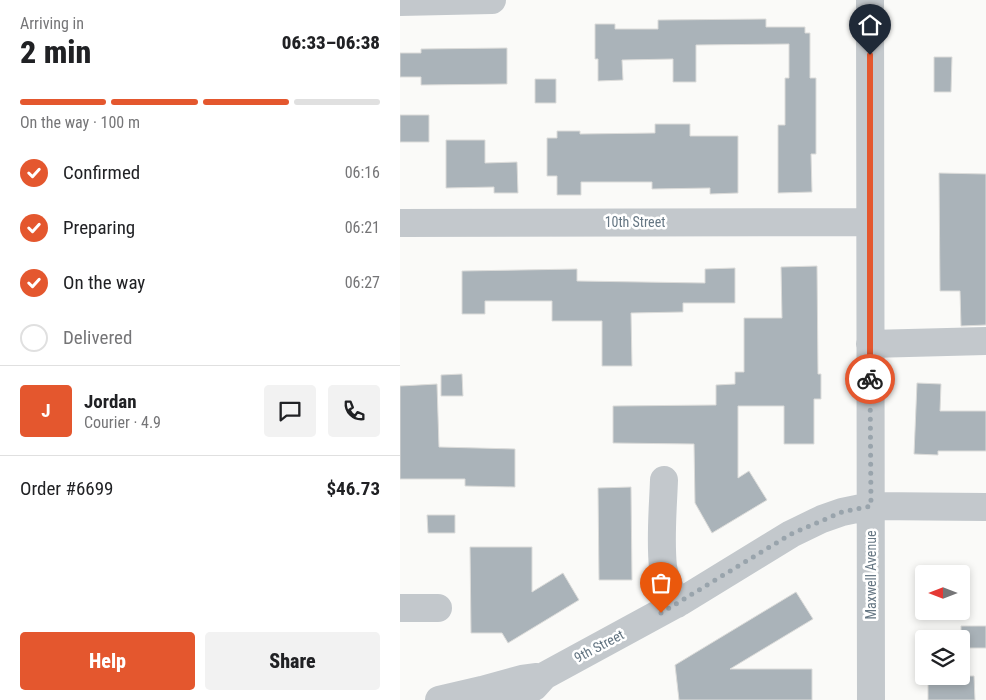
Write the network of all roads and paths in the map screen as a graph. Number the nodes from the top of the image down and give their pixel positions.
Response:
1 (492, 0) edge
2 (870, 0) edge
3 (400, 2) edge
4 (870, 222) junction
5 (400, 223) edge
6 (986, 340) edge
7 (870, 344) junction
8 (664, 480) dead end
9 (871, 506) junction
10 (986, 507) edge
11 (677, 604) junction
12 (400, 608) edge
13 (438, 608) dead end
14 (544, 676) junction
15 (439, 700) edge
16 (512, 700) edge
17 (871, 700) edge

1 - 3 street
2 - 4 street, Maxwell Avenue
4 - 5 street, 10th Street
4 - 7 street, Maxwell Avenue
6 - 7 street
7 - 9 street, Maxwell Avenue
8 - 11 street
9 - 10 street, 9th Street
9 - 11 street, 9th Street
9 - 17 street, Maxwell Avenue
11 - 14 street, 9th Street
12 - 13 street
14 - 15 street, 9th Street
14 - 16 street, 9th Street

